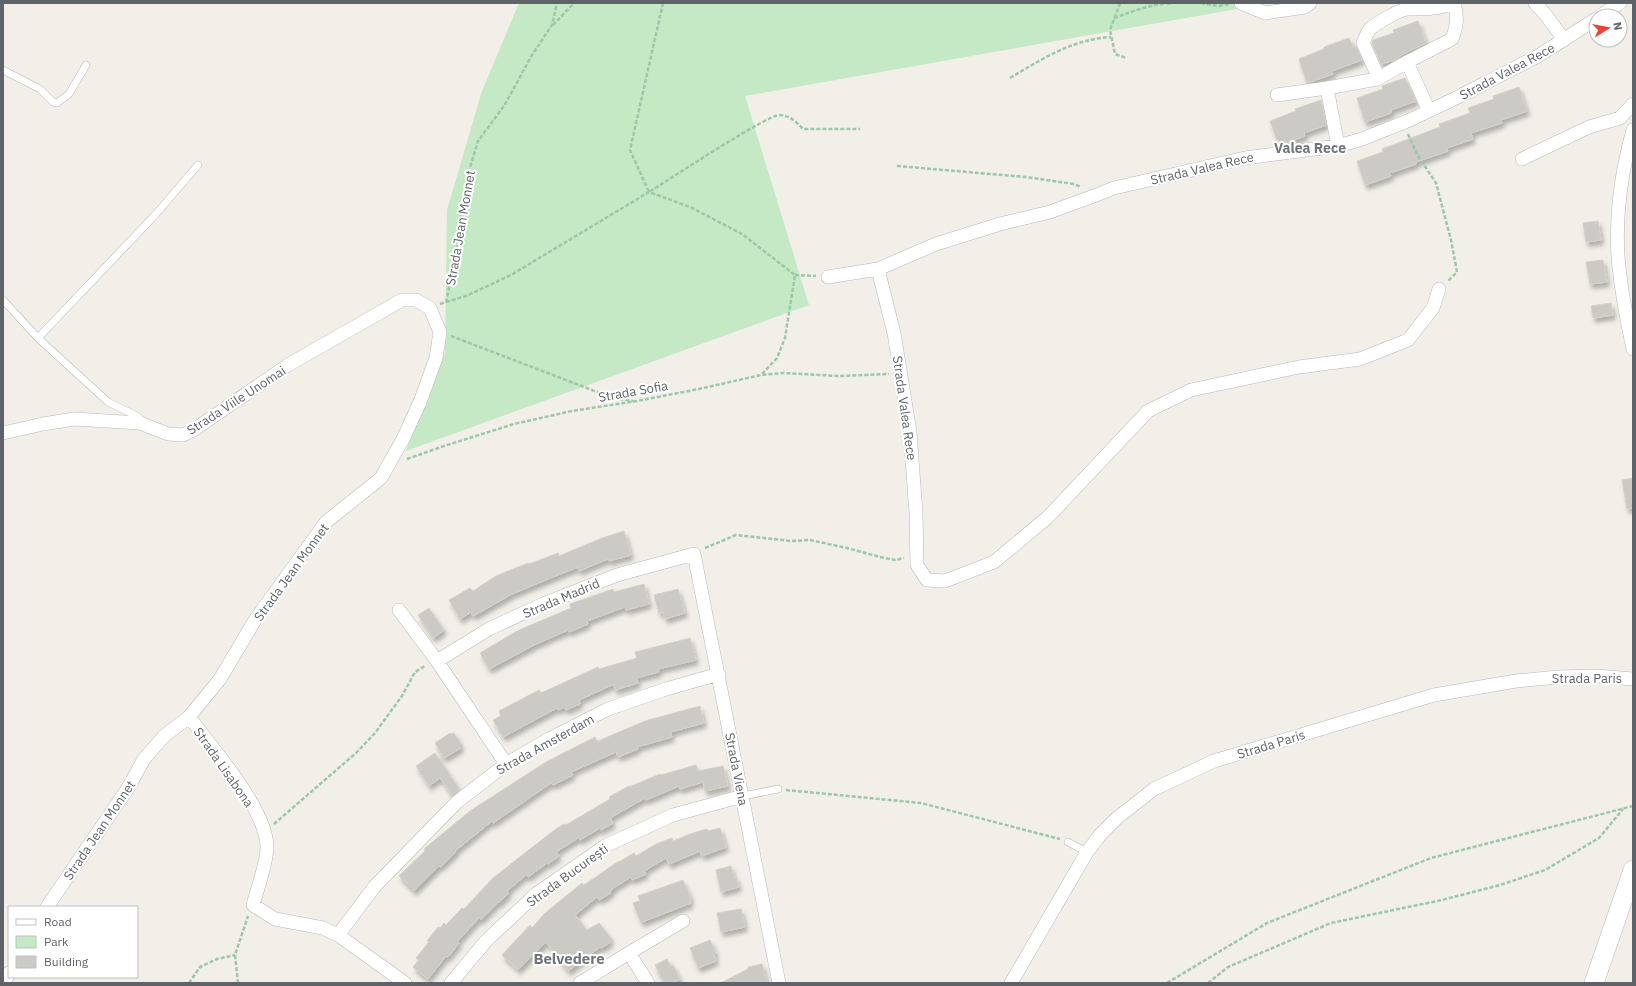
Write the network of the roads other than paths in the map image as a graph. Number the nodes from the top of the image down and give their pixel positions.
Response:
1 (1241, 3) edge
2 (1310, 3) edge
3 (1454, 3) edge
4 (1535, 3) edge
5 (1406, 6) edge
6 (1588, 24) edge
7 (1564, 40) junction
8 (1406, 62) junction
9 (86, 65) dead end
10 (3, 70) edge
11 (1377, 80) junction
12 (1327, 88) junction
13 (1277, 95) dead end
14 (1633, 104) edge
15 (1429, 111) junction
16 (1633, 130) edge
17 (1338, 146) junction
18 (1522, 159) dead end
19 (198, 166) dead end
20 (878, 269) junction
21 (828, 276) road end
22 (1439, 289) road end
23 (3, 300) edge
24 (440, 332) joint
25 (38, 338) junction
26 (1633, 349) edge
27 (140, 423) junction
28 (3, 433) edge
29 (694, 554) joint
30 (399, 610) dead end
31 (436, 661) junction
32 (718, 674) junction
33 (1633, 678) edge
34 (189, 717) junction
35 (506, 764) junction
36 (778, 789) road end
37 (743, 796) junction
38 (1068, 842) road end
39 (1088, 852) junction
40 (1633, 870) edge
41 (47, 906) edge
42 (683, 921) dead end
43 (338, 935) junction
44 (629, 953) junction
45 (405, 983) edge
46 (451, 983) edge
47 (580, 983) edge
48 (648, 983) edge
49 (779, 983) edge
50 (1011, 983) edge
51 (1594, 983) edge

1 - 2 street
3 - 5 street
3 - 8 street
4 - 7 street, Strada Valea Rece
5 - 11 street
6 - 7 street, Strada Valea Rece
7 - 15 street, Strada Valea Rece
8 - 11 street
8 - 15 street
9 - 10 lane
11 - 12 street
12 - 13 street
12 - 17 street
14 - 18 street
15 - 17 street, Strada Valea Rece
16 - 26 street
17 - 20 street, Strada Valea Rece
19 - 25 lane
20 - 21 street, Strada Valea Rece
20 - 22 street, Strada Valea Rece
23 - 25 lane
24 - 27 street, Strada Viile Unomai
24 - 34 street, Strada Jean Monnet
25 - 27 lane
27 - 28 street, Strada Viile Unomai
29 - 31 street, Strada Madrid
29 - 32 street, Strada Viena
30 - 31 street
31 - 35 street
32 - 35 street, Strada Amsterdam
32 - 37 street, Strada Viena
33 - 39 street, Strada Paris
34 - 41 street, Strada Jean Monnet
34 - 43 street, Strada Lisabona
35 - 43 street, Strada Amsterdam
36 - 37 lane, Strada București
37 - 46 street, Strada București
37 - 49 street, Strada Viena
38 - 39 lane
39 - 50 street, Strada Paris
40 - 51 main road
42 - 44 street
43 - 45 street
44 - 47 street
44 - 48 street

